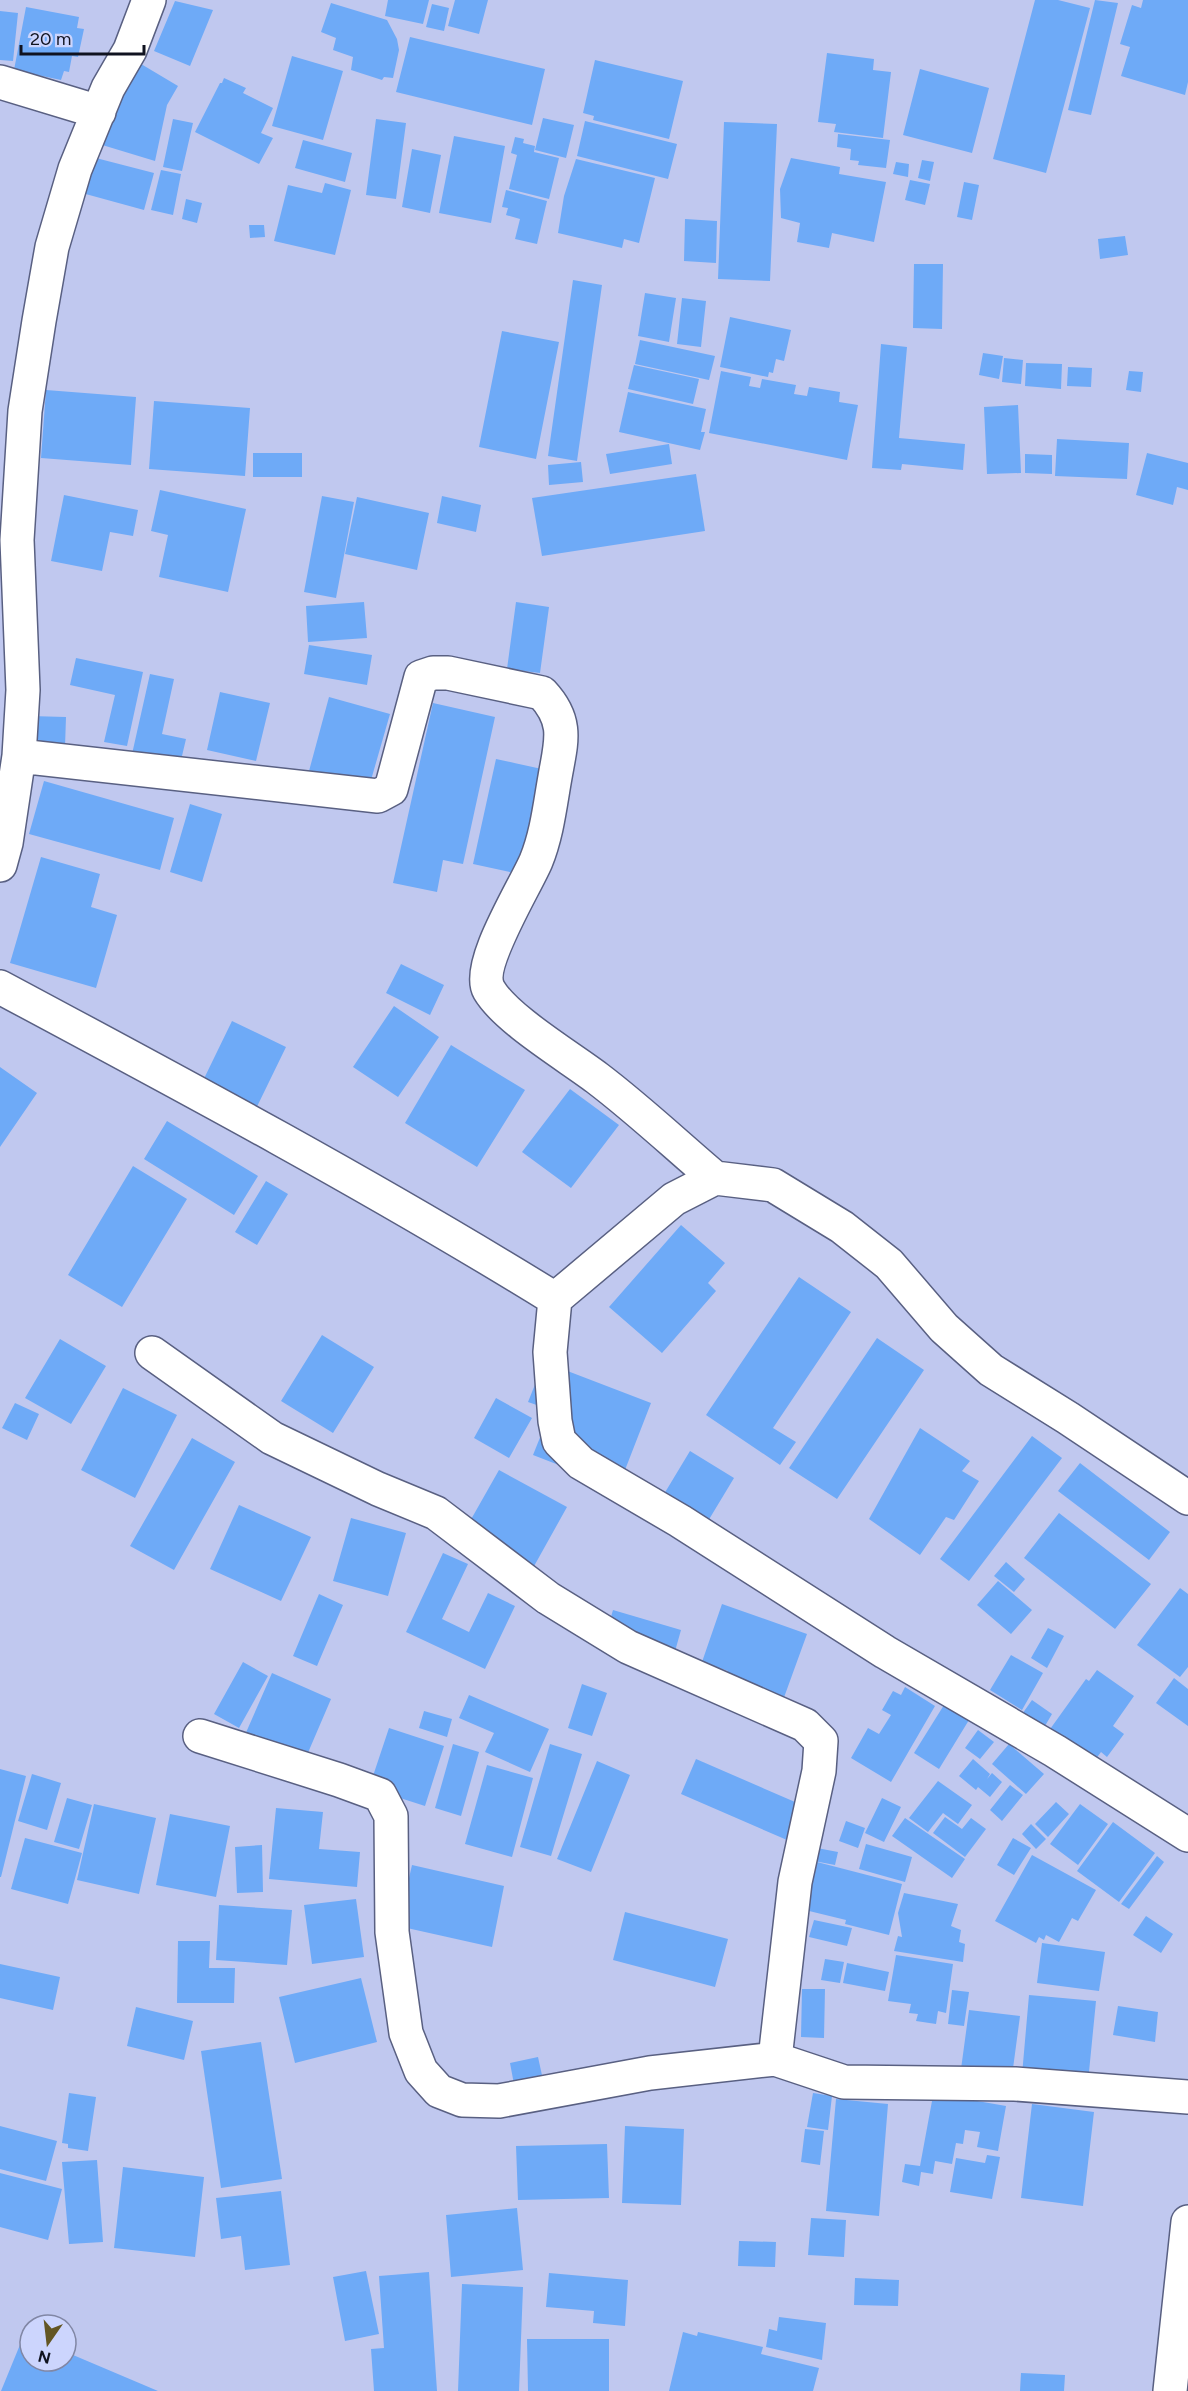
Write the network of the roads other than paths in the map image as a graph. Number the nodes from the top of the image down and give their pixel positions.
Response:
1 (150, 0) edge
2 (0, 82) edge
3 (99, 112) junction
4 (20, 756) junction
5 (0, 865) edge
6 (0, 987) edge
7 (715, 1178) junction
8 (555, 1299) junction
9 (152, 1353) dead end
10 (1188, 1498) edge
11 (200, 1736) dead end
12 (1188, 1835) edge
13 (776, 2059) junction
14 (1188, 2097) edge
15 (1188, 2222) edge
16 (1170, 2391) edge

1 - 3 street
2 - 3 street
3 - 4 street
4 - 5 street
4 - 7 street
6 - 8 street
7 - 8 street
7 - 10 street
8 - 12 street
9 - 13 street
11 - 13 street
13 - 14 street
15 - 16 street

